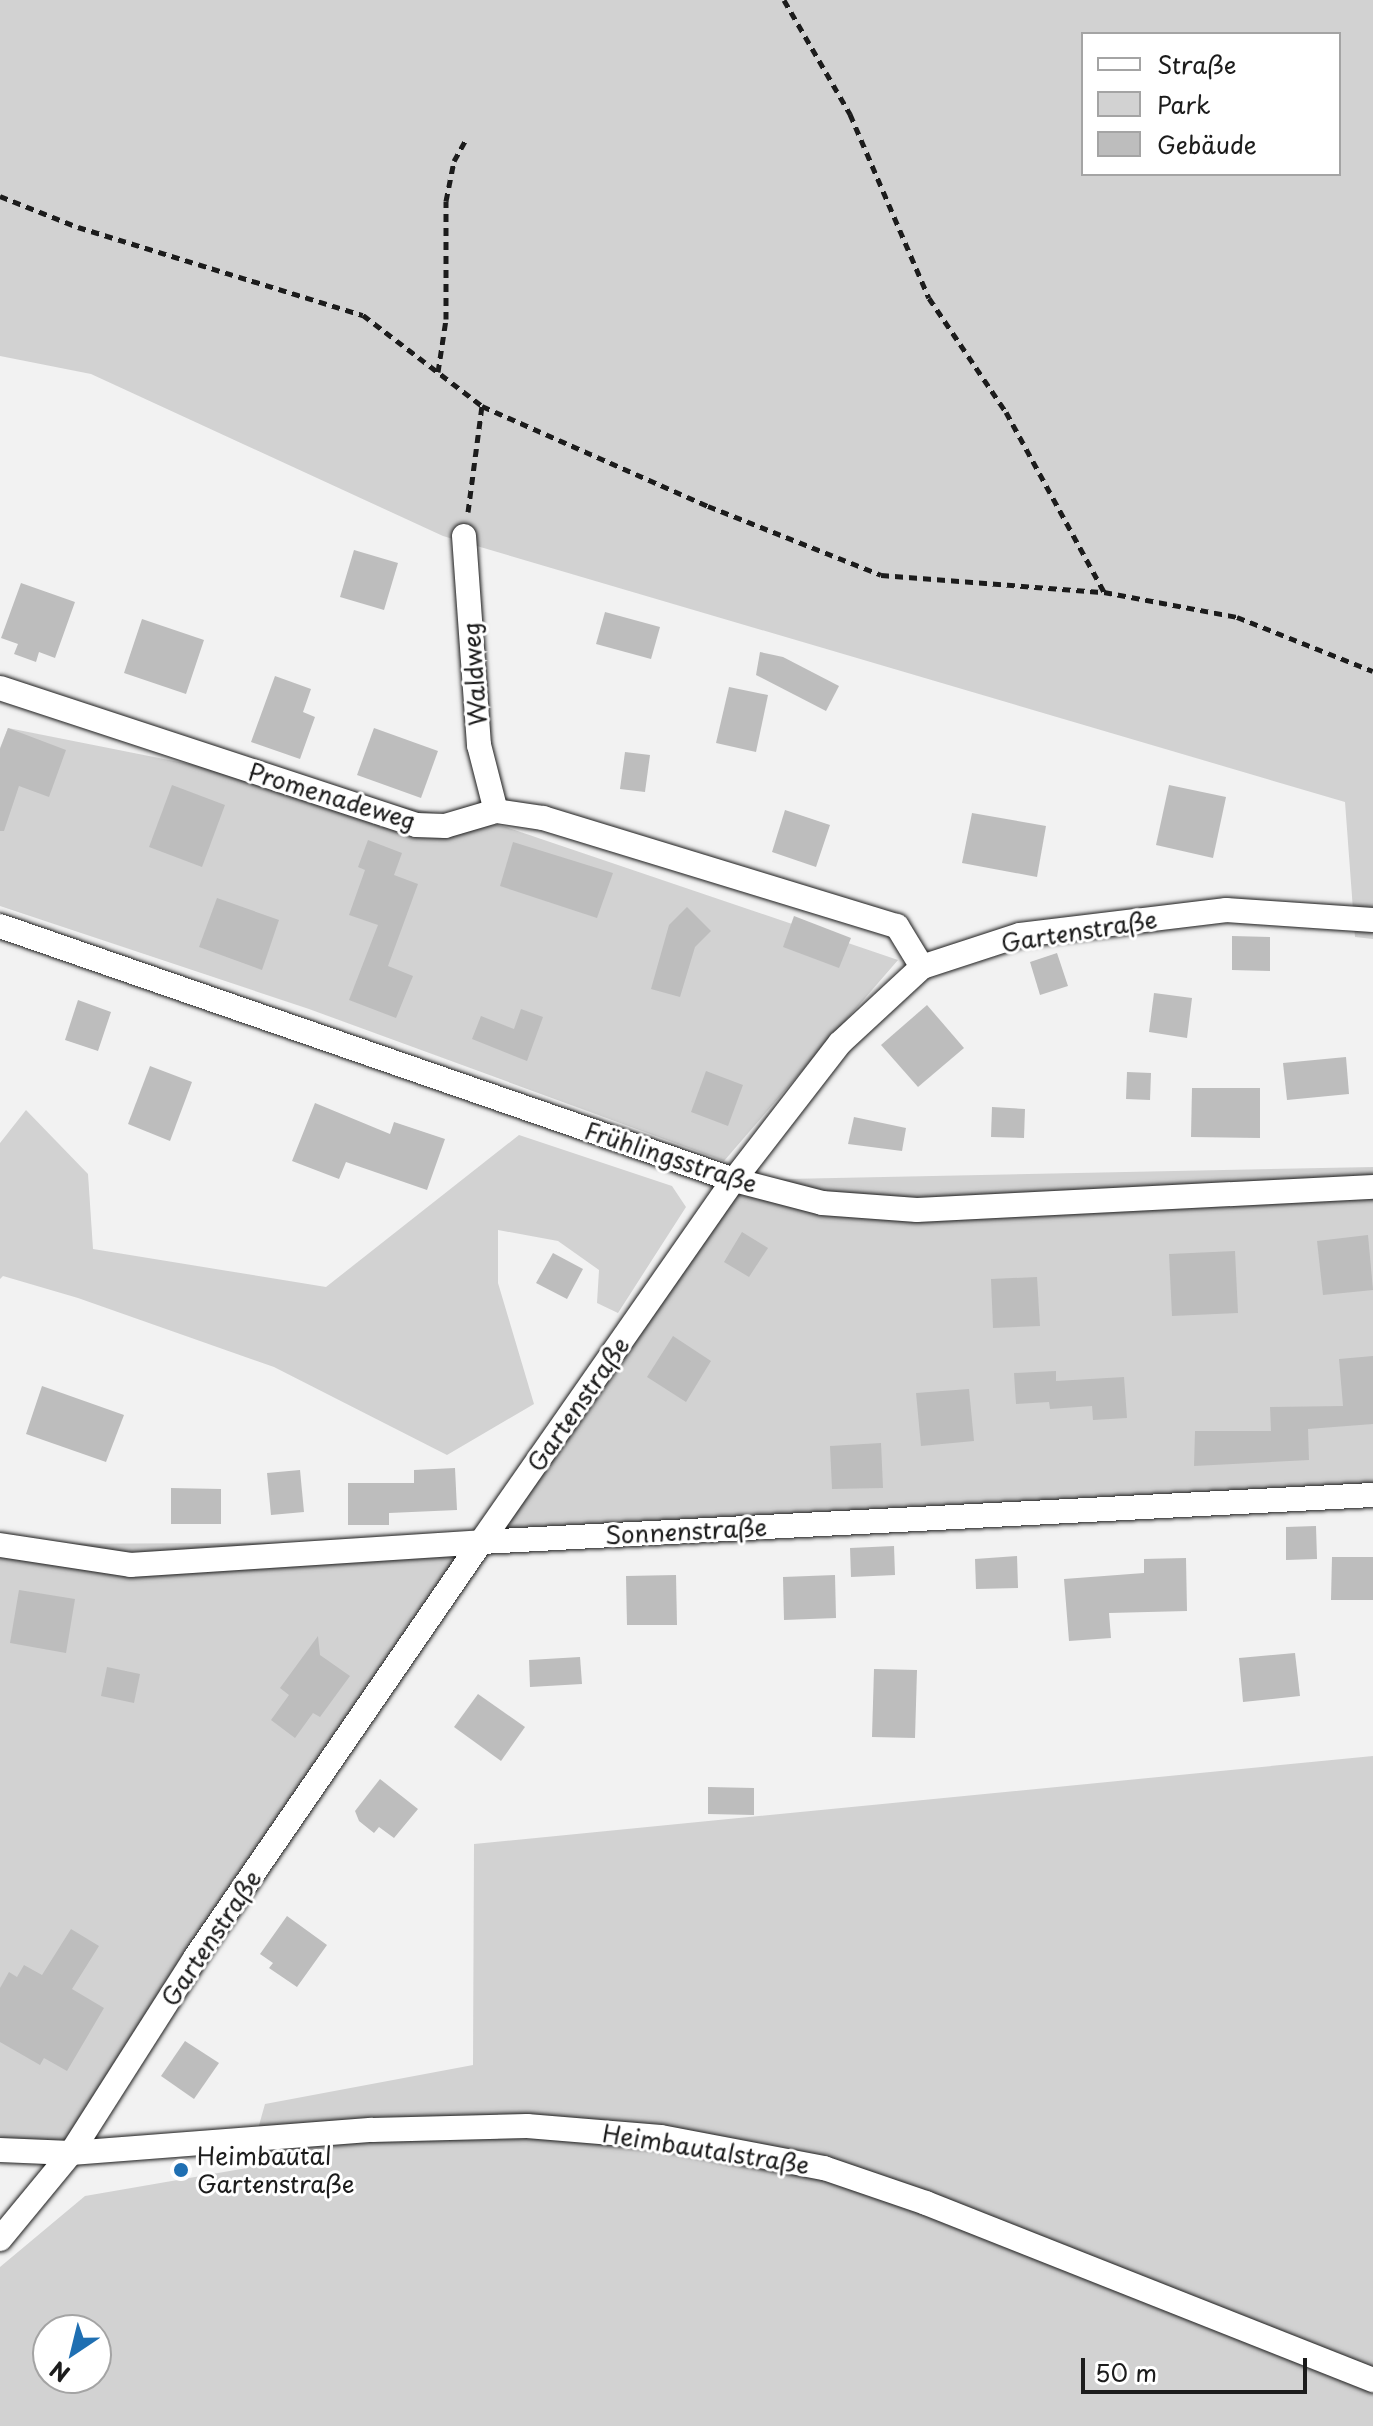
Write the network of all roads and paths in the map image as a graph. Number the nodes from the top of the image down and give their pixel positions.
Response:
1 (784, 0) edge
2 (466, 139) dead end
3 (0, 196) edge
4 (438, 372) junction
5 (482, 406) junction
6 (464, 536) joint
7 (1104, 592) junction
8 (1373, 671) edge
9 (0, 688) edge
10 (496, 811) junction
11 (1373, 920) edge
12 (0, 926) edge
13 (922, 967) junction
14 (734, 1180) junction
15 (1373, 1187) edge
16 (1373, 1495) edge
17 (481, 1542) junction
18 (0, 1545) edge
19 (0, 2150) edge
20 (71, 2153) junction
21 (0, 2239) edge
22 (1373, 2380) edge

1 - 7 path
2 - 4 path
3 - 4 path
4 - 5 path
5 - 6 path
5 - 7 path
6 - 10 street, Waldweg
7 - 8 path
9 - 10 street, Promenadeweg
10 - 13 street, Promenadeweg
11 - 13 street, Gartenstraße
12 - 14 street, Frühlingsstraße
13 - 14 street, Gartenstraße
14 - 15 street, Frühlingsstraße
14 - 17 street, Gartenstraße
16 - 17 street, Sonnenstraße
17 - 18 street, Sonnenstraße
17 - 20 street, Gartenstraße
19 - 20 street, Heimbautalstraße
20 - 21 street, Gartenstraße
20 - 22 street, Heimbautalstraße

